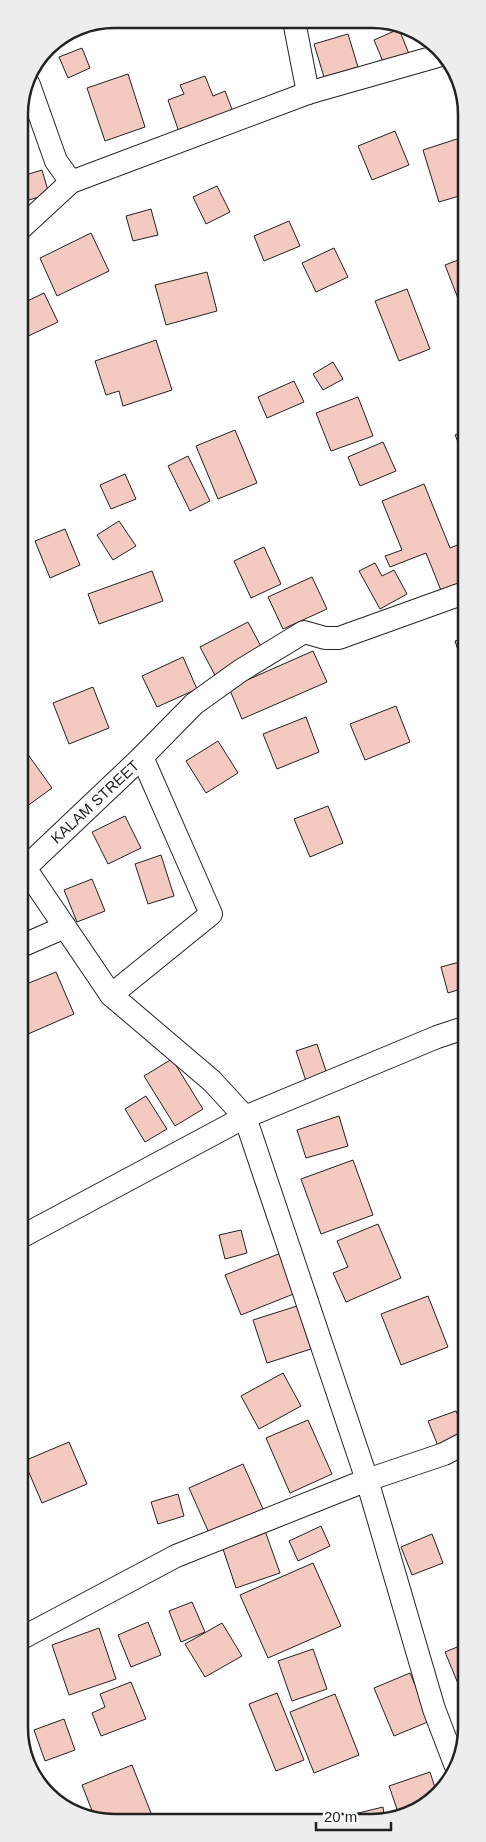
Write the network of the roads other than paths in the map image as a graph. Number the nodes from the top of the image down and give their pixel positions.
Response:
1 (295, 28) edge
2 (436, 56) edge
3 (31, 90) edge
4 (308, 93) junction
5 (71, 182) junction
6 (28, 222) edge
7 (459, 595) edge
8 (142, 757) junction
9 (28, 862) edge
10 (28, 876) edge
11 (65, 927) junction
12 (28, 943) edge
13 (111, 995) junction
14 (458, 1030) edge
15 (245, 1117) junction
16 (28, 1233) edge
17 (458, 1447) edge
18 (367, 1480) junction
19 (28, 1635) edge
20 (453, 1759) edge

1 - 4 street
2 - 4 street
3 - 5 street
4 - 5 street
5 - 6 street
7 - 8 street, KALAM STREET
8 - 9 street, KALAM STREET
8 - 13 street
10 - 11 street
11 - 12 street
11 - 13 street
13 - 15 street
14 - 15 street
15 - 16 street
15 - 18 street
17 - 18 street
18 - 19 street
18 - 20 street

